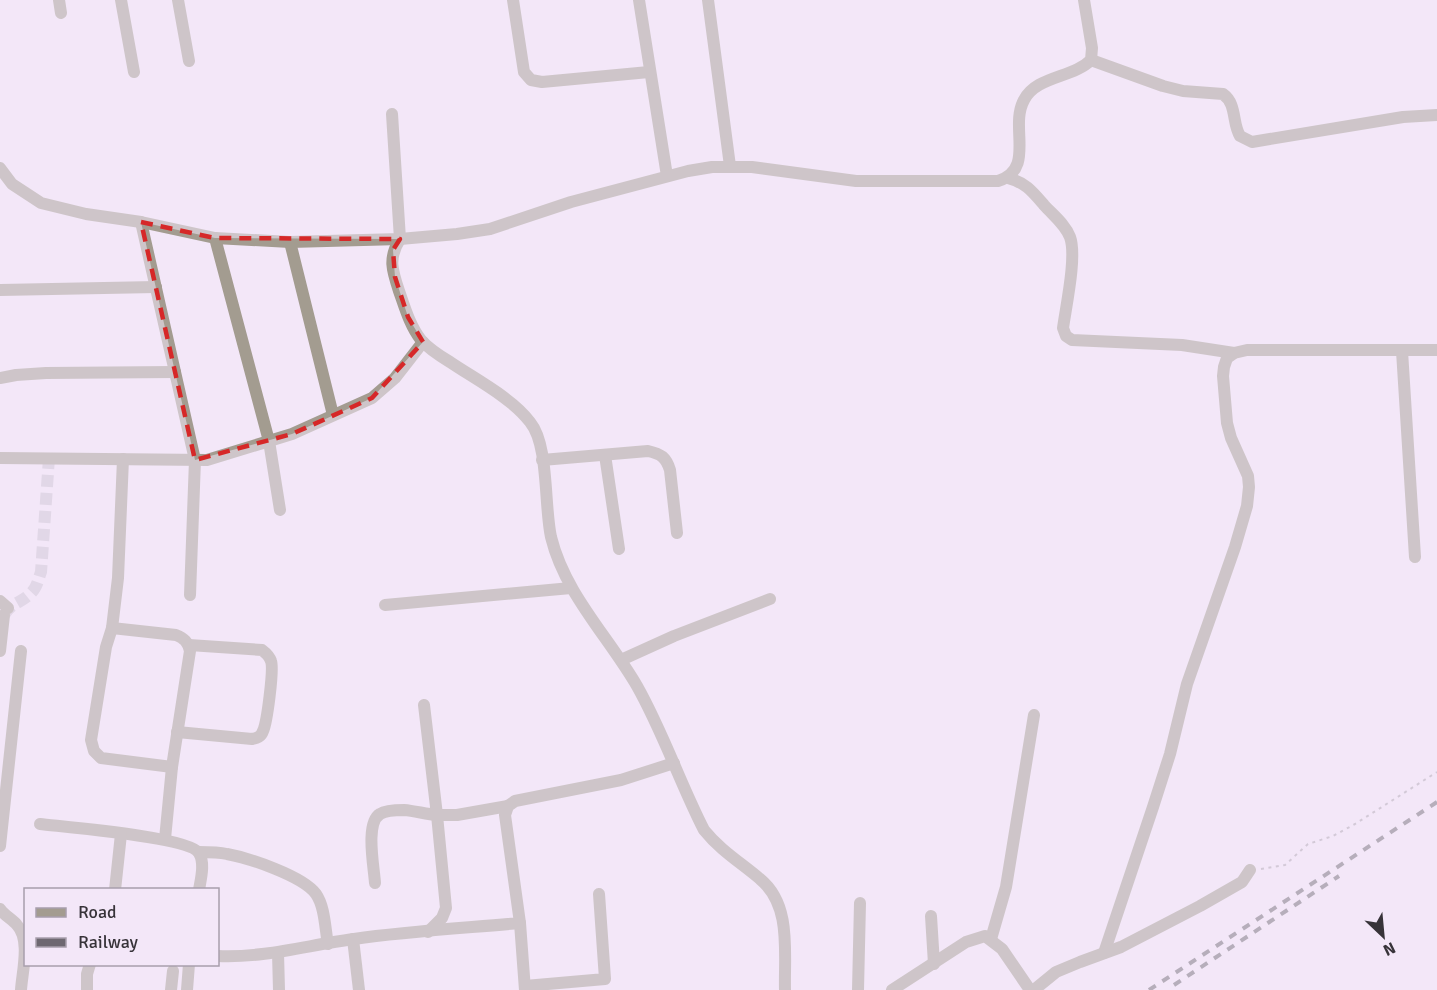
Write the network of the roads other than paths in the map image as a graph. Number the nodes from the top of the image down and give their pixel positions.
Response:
1 (59, 0) edge
2 (121, 0) edge
3 (178, 0) edge
4 (513, 0) edge
5 (639, 0) edge
6 (708, 0) edge
7 (1083, 0) edge
8 (61, 13) dead end
9 (1091, 60) junction
10 (189, 62) dead end
11 (134, 72) dead end
12 (649, 72) junction
13 (393, 114) dead end
14 (1437, 115) edge
15 (730, 165) junction
16 (0, 168) edge
17 (667, 176) junction
18 (1008, 178) junction
19 (141, 222) junction
20 (215, 238) junction
21 (400, 239) junction
22 (290, 242) junction
23 (156, 287) junction
24 (0, 290) edge
25 (423, 342) junction
26 (1437, 350) edge
27 (1402, 351) junction
28 (1234, 353) junction
29 (175, 372) junction
30 (0, 378) edge
31 (333, 415) junction
32 (269, 441) junction
33 (605, 455) junction
34 (0, 458) edge
35 (123, 459) junction
36 (195, 460) junction
37 (542, 460) junction
38 (280, 510) dead end
39 (677, 533) dead end
40 (619, 549) dead end
41 (1415, 557) dead end
42 (571, 588) junction
43 (190, 595) dead end
44 (770, 599) dead end
45 (385, 605) dead end
46 (4, 608) edge
47 (112, 628) junction
48 (189, 645) junction
49 (0, 651) edge
50 (21, 651) dead end
51 (621, 660) junction
52 (424, 705) dead end
53 (1034, 715) dead end
54 (177, 732) junction
55 (674, 763) junction
56 (172, 767) junction
57 (508, 806) junction
58 (437, 815) junction
59 (1, 822) edge
60 (40, 824) dead end
61 (121, 834) junction
62 (165, 839) junction
63 (0, 846) edge
64 (199, 852) junction
65 (1250, 870) road end
66 (375, 883) dead end
67 (114, 888) edge
68 (200, 888) edge
69 (599, 894) dead end
70 (860, 903) dead end
71 (0, 909) edge
72 (931, 916) dead end
73 (520, 923) junction
74 (428, 932) junction
75 (354, 939) junction
76 (990, 939) junction
77 (328, 944) junction
78 (278, 953) junction
79 (1104, 953) junction
80 (219, 956) edge
81 (934, 964) junction
82 (89, 966) edge
83 (189, 966) edge
84 (173, 971) dead end
85 (605, 985) edge
86 (525, 988) edge
87 (21, 990) edge
88 (87, 990) edge
89 (171, 990) edge
90 (187, 990) edge
91 (279, 990) edge
92 (359, 990) edge
93 (785, 990) edge
94 (858, 990) edge
95 (892, 990) edge
96 (1032, 990) edge

1 - 8 street
2 - 11 street
3 - 10 street
4 - 12 street
5 - 12 street
6 - 15 street
7 - 9 street
9 - 14 street
9 - 18 street
12 - 17 street
13 - 21 street
15 - 17 street
15 - 18 street
16 - 19 street
17 - 21 street
18 - 28 street
19 - 20 street
19 - 23 street
20 - 22 street
20 - 32 street
21 - 22 street
21 - 25 street
22 - 31 street
23 - 24 street
23 - 29 street
25 - 31 street
25 - 37 street
26 - 27 street
27 - 28 street
27 - 41 street
28 - 79 street
29 - 30 street
29 - 36 street
31 - 32 street
32 - 36 street
32 - 38 street
33 - 37 street
33 - 39 street
33 - 40 street
34 - 35 street
35 - 36 street
35 - 47 street
36 - 43 street
37 - 42 street
42 - 45 street
42 - 51 street
44 - 51 street
46 - 49 street
47 - 48 street
47 - 56 street
48 - 54 street
48 - 54 street
50 - 59 street
51 - 55 street
52 - 58 street
53 - 76 street
54 - 56 street
55 - 57 street
55 - 93 street
56 - 62 street
57 - 58 street
57 - 73 street
58 - 66 street
58 - 74 street
59 - 63 street
60 - 61 street
61 - 62 street
61 - 67 street
62 - 64 street
64 - 68 street
64 - 77 street
65 - 79 street
69 - 85 street
70 - 94 street
71 - 87 street
72 - 81 street
73 - 74 street
73 - 86 street
74 - 75 street
75 - 77 street
75 - 92 street
76 - 81 street
76 - 96 street
77 - 78 street
78 - 80 street
78 - 91 street
79 - 96 street
81 - 95 street
82 - 88 street
83 - 90 street
84 - 89 street
85 - 86 street

